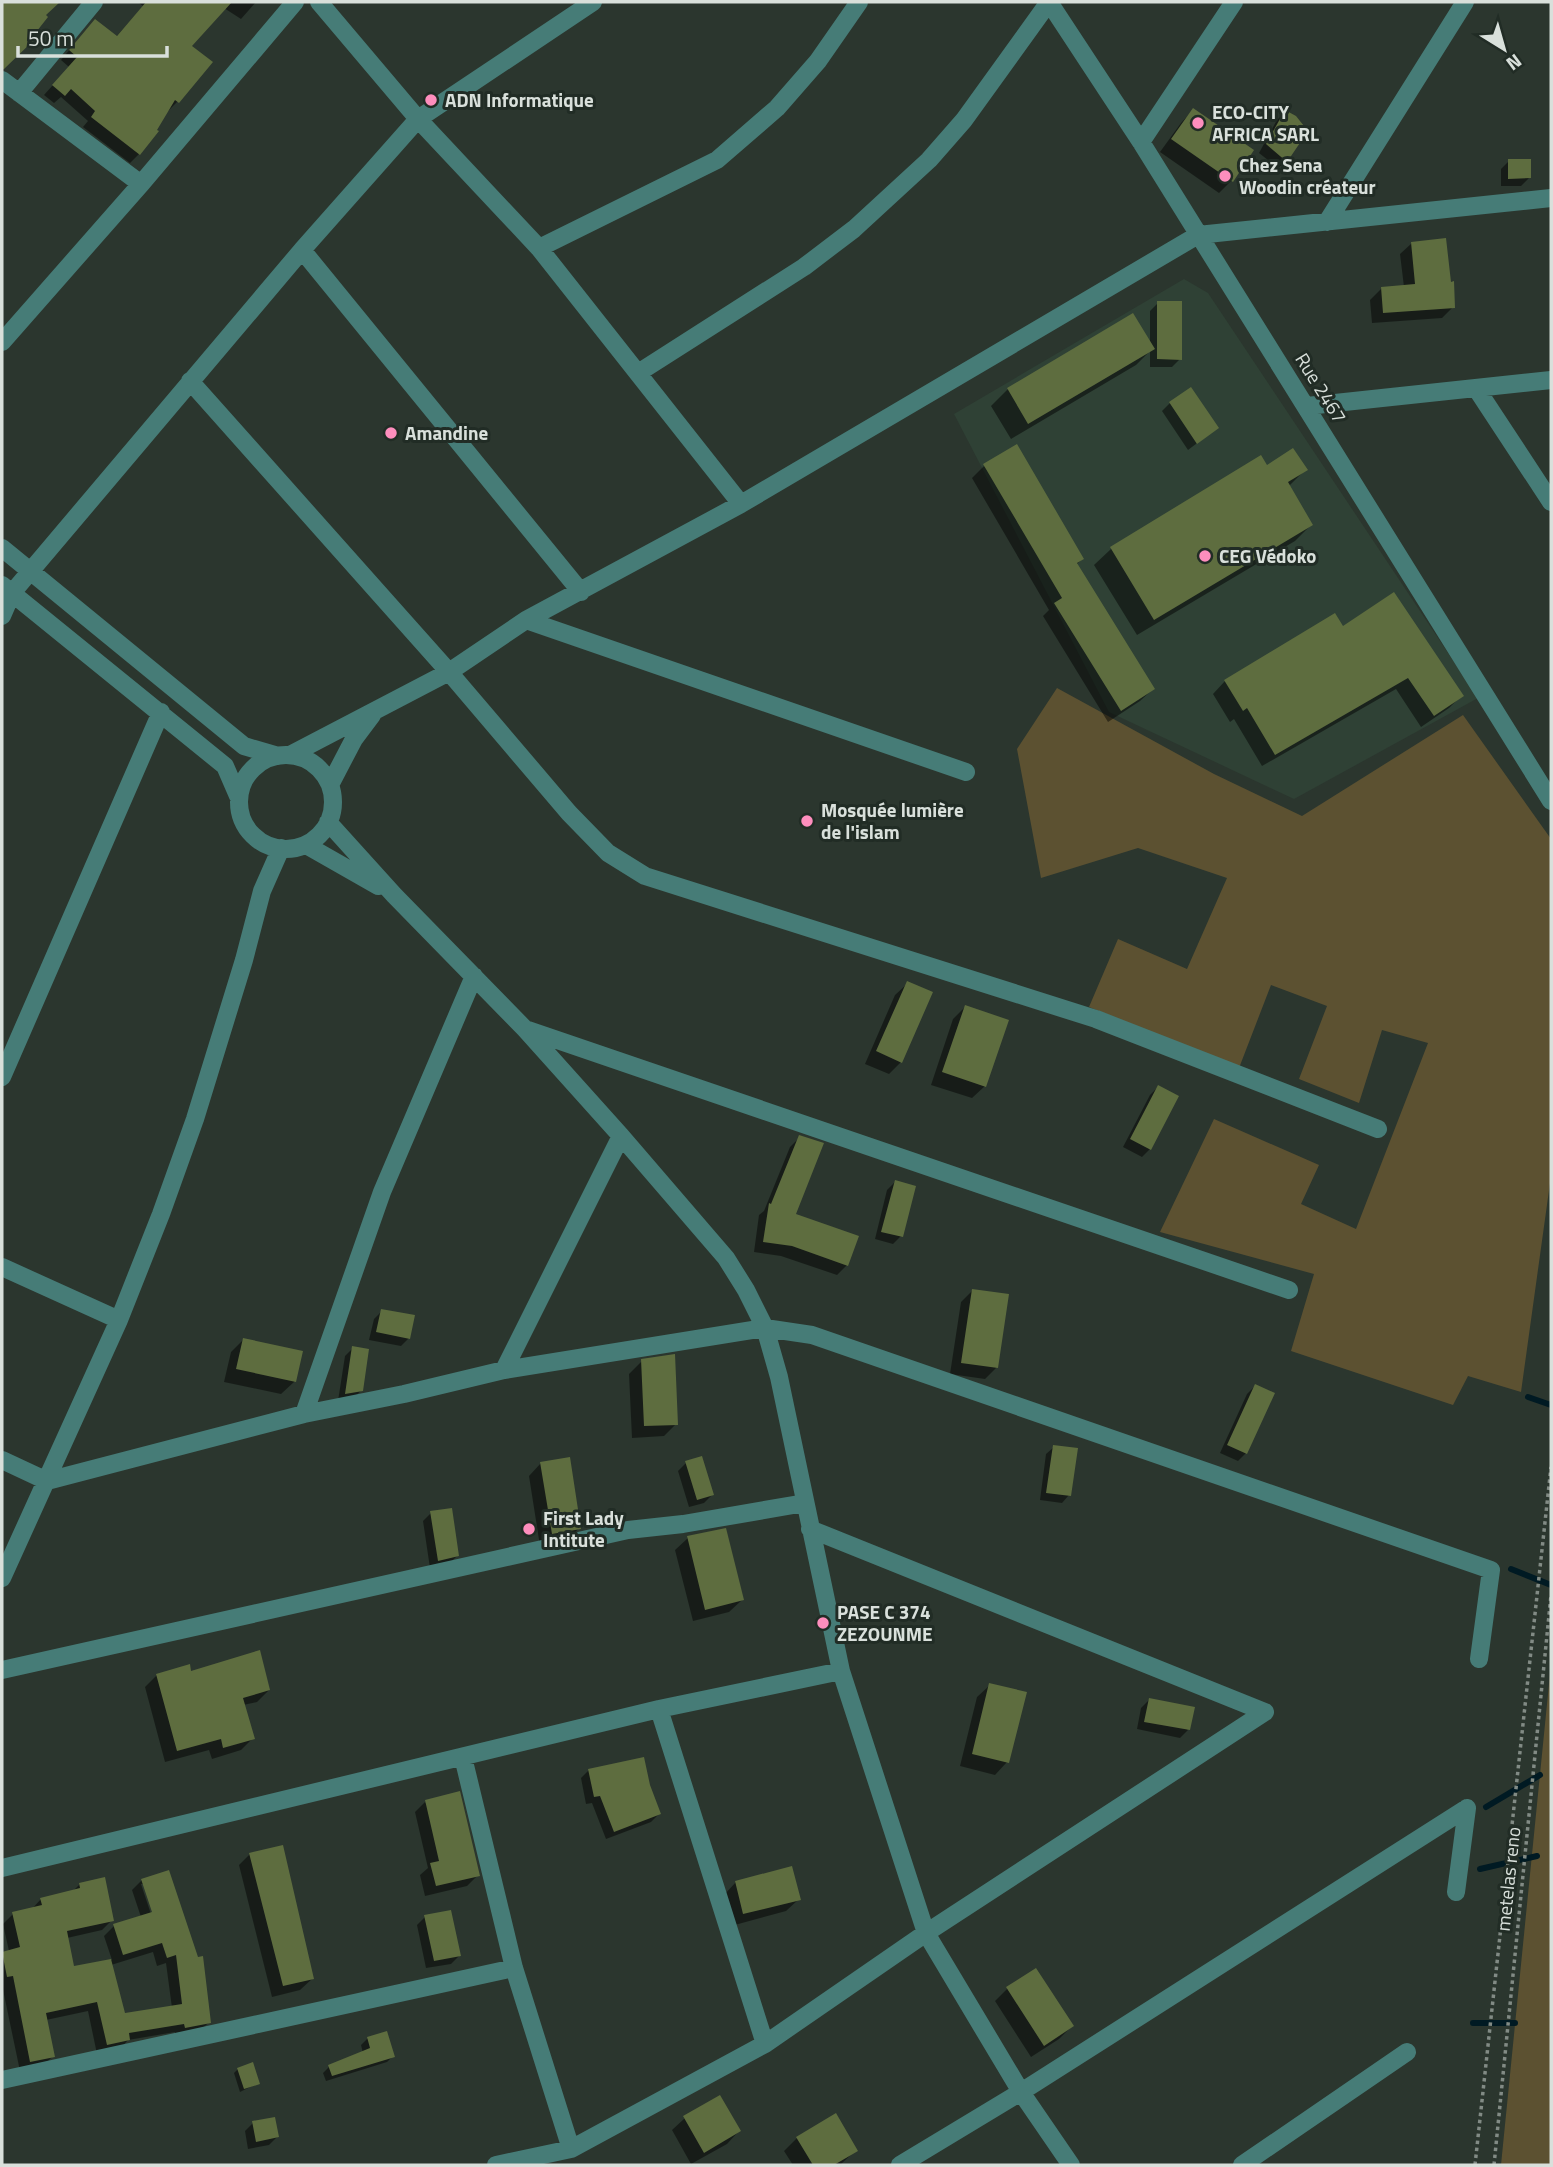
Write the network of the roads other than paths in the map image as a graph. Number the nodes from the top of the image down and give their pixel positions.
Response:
1 (94, 2) edge
2 (295, 2) edge
3 (319, 2) edge
4 (593, 2) edge
5 (859, 2) edge
6 (1049, 2) edge
7 (1234, 2) edge
8 (1465, 2) edge
9 (2, 80) edge
10 (19, 93) junction
11 (418, 119) junction
12 (1141, 142) junction
13 (141, 184) junction
14 (1551, 198) edge
15 (1326, 222) junction
16 (1198, 235) junction
17 (539, 248) junction
18 (302, 250) junction
19 (6, 330) edge
20 (638, 373) junction
21 (1551, 380) edge
22 (190, 381) junction
23 (1476, 388) junction
24 (1307, 406) junction
25 (1551, 502) edge
26 (741, 504) junction
27 (2, 548) edge
28 (31, 571) junction
29 (7, 589) edge
30 (581, 592) junction
31 (2, 616) edge
32 (526, 620) junction
33 (449, 672) junction
34 (161, 712) junction
35 (374, 712) junction
36 (284, 756) junction
37 (966, 772) dead end
38 (331, 783) junction
39 (238, 796) junction
40 (1551, 801) edge
41 (328, 822) junction
42 (262, 842) junction
43 (306, 845) junction
44 (281, 848) junction
45 (262, 891) junction
46 (394, 895) junction
47 (474, 976) junction
48 (525, 1029) junction
49 (2, 1077) edge
50 (1378, 1129) dead end
51 (621, 1136) junction
52 (2, 1267) edge
53 (1289, 1290) dead end
54 (119, 1320) junction
55 (765, 1328) junction
56 (503, 1370) junction
57 (304, 1414) junction
58 (2, 1460) edge
59 (47, 1481) junction
60 (805, 1503) junction
61 (810, 1529) junction
62 (2, 1578) edge
63 (1479, 1659) dead end
64 (2, 1670) edge
65 (841, 1671) junction
66 (659, 1709) junction
67 (463, 1757) junction
68 (2, 1868) edge
69 (1456, 1892) dead end
70 (926, 1933) junction
71 (514, 1968) junction
72 (765, 2044) junction
73 (1406, 2053) dead end
74 (2, 2080) edge
75 (1021, 2092) junction
76 (571, 2149) junction
77 (496, 2165) edge
78 (900, 2165) edge
79 (1071, 2165) edge
80 (1241, 2165) edge

1 - 10 street
2 - 13 street
3 - 11 street
4 - 11 street
5 - 17 street
6 - 12 street, Rue 2467
6 - 20 street
7 - 12 street
8 - 15 street
9 - 10 street
10 - 13 street
11 - 17 street
11 - 18 street
12 - 16 street, Rue 2467
13 - 19 street
14 - 15 street
15 - 16 street
16 - 24 street, Rue 2467
16 - 26 street
17 - 20 street
18 - 22 street
18 - 30 street
20 - 26 street
21 - 23 street
22 - 28 street
22 - 33 street
23 - 24 street
23 - 25 street
24 - 40 street, Rue 2467
26 - 30 street
27 - 28 street
28 - 29 street
28 - 36 street
29 - 31 street
29 - 34 street
30 - 32 street
32 - 33 street
32 - 37 street
33 - 35 street
33 - 50 street
34 - 39 street
34 - 49 street
35 - 36 street
35 - 38 street
36 - 38 street
36 - 39 street
38 - 41 street
39 - 42 street
41 - 43 street
41 - 46 street
42 - 44 street
42 - 45 street
43 - 44 street
43 - 46 street
44 - 45 street
45 - 54 street
46 - 47 street
47 - 48 street
47 - 57 street
48 - 51 street
48 - 53 street
51 - 55 street
51 - 56 street
52 - 54 street
54 - 59 street
55 - 56 street
55 - 60 street
55 - 63 street
56 - 57 street
57 - 59 street
58 - 59 street
59 - 62 street
60 - 61 street
60 - 64 street
61 - 65 street
61 - 70 street
65 - 66 street
65 - 70 street
66 - 67 street
66 - 72 street
67 - 68 street
67 - 71 street
69 - 75 street
70 - 72 street
70 - 75 street
71 - 74 street
71 - 76 street
72 - 76 street
73 - 80 street
75 - 78 street
75 - 79 street
76 - 77 street

